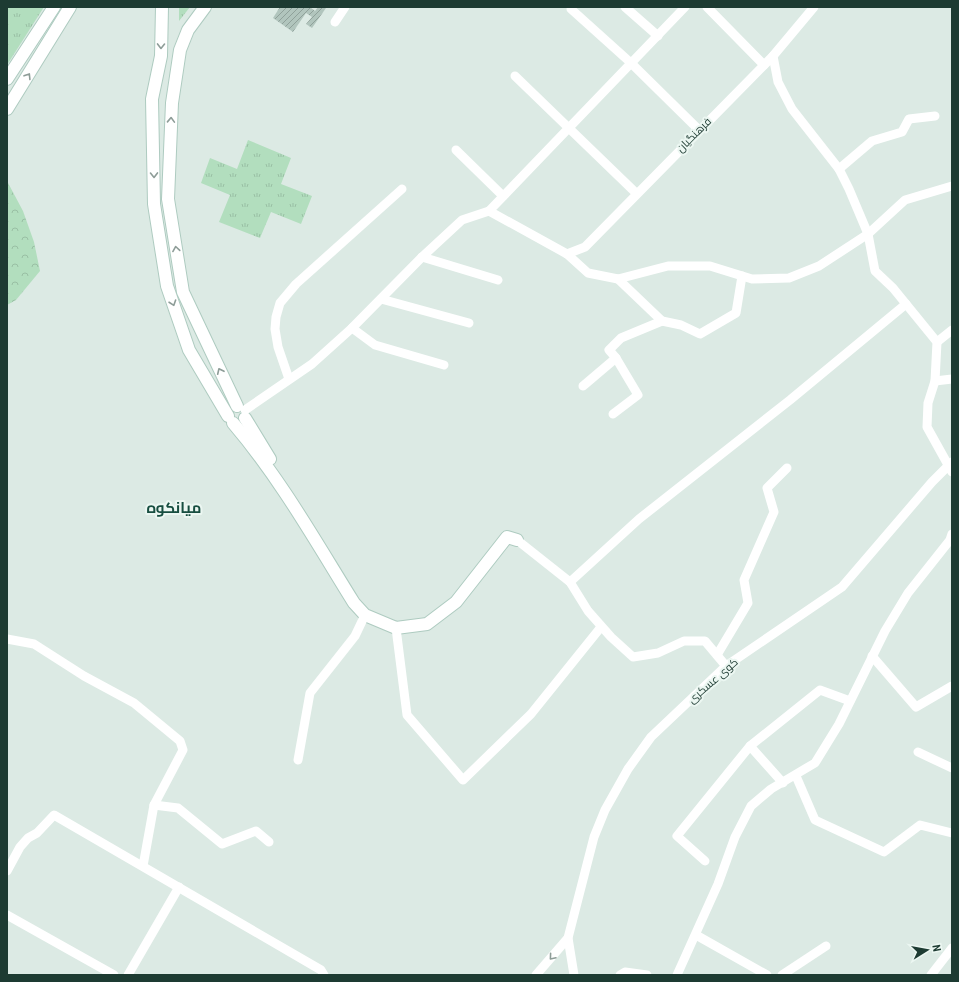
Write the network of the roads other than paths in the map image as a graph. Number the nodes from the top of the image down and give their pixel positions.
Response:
1 (54, 7) edge
2 (70, 7) edge
3 (162, 7) edge
4 (205, 7) edge
5 (345, 7) edge
6 (625, 7) edge
7 (685, 7) edge
8 (707, 7) edge
9 (814, 7) edge
10 (571, 9) dead end
11 (335, 22) dead end
12 (658, 36) junction
13 (773, 56) junction
14 (631, 63) junction
15 (764, 65) junction
16 (515, 76) dead end
17 (7, 79) edge
18 (7, 109) edge
19 (935, 116) dead end
20 (567, 128) junction
21 (699, 130) junction
22 (456, 150) dead end
23 (838, 169) junction
24 (952, 186) edge
25 (402, 189) dead end
26 (636, 193) junction
27 (503, 196) junction
28 (489, 211) junction
29 (868, 234) junction
30 (567, 254) junction
31 (422, 258) junction
32 (742, 276) junction
33 (618, 279) junction
34 (498, 280) dead end
35 (381, 299) junction
36 (906, 304) junction
37 (662, 321) junction
38 (469, 323) dead end
39 (352, 328) junction
40 (952, 330) edge
41 (937, 342) junction
42 (616, 358) junction
43 (444, 365) dead end
44 (289, 379) junction
45 (952, 379) edge
46 (935, 381) junction
47 (583, 386) dead end
48 (242, 411) junction
49 (613, 414) dead end
50 (231, 419) junction
51 (951, 466) edge
52 (787, 468) dead end
53 (952, 534) edge
54 (517, 540) joint
55 (570, 582) junction
56 (365, 615) junction
57 (601, 627) junction
58 (396, 628) junction
59 (7, 639) edge
60 (717, 655) junction
61 (872, 656) junction
62 (726, 666) junction
63 (952, 686) edge
64 (850, 701) junction
65 (750, 746) junction
66 (918, 752) dead end
67 (298, 760) dead end
68 (952, 768) edge
69 (796, 776) junction
70 (783, 782) junction
71 (154, 805) junction
72 (952, 833) edge
73 (270, 842) dead end
74 (705, 861) dead end
75 (143, 866) junction
76 (7, 871) edge
77 (179, 887) junction
78 (7, 915) edge
79 (696, 935) junction
80 (568, 938) junction
81 (826, 946) dead end
82 (952, 948) edge
83 (114, 975) edge
84 (128, 975) edge
85 (324, 975) edge
86 (536, 975) edge
87 (574, 975) edge
88 (620, 975) edge
89 (647, 975) edge
90 (677, 975) edge
91 (767, 975) edge
92 (782, 975) edge
93 (931, 975) edge

1 - 17 main road
18 -> 2 main road
3 -> 50 main road
48 -> 4 main road
5 - 11 street
6 - 12 street
7 - 12 street
8 - 15 street
9 - 13 street, فرهنگیان
10 - 14 street
12 - 14 street
13 - 15 street, فرهنگیان
13 - 23 street
14 - 20 street
14 - 21 street
15 - 21 street, فرهنگیان
16 - 20 street
19 - 23 street
20 - 26 street
20 - 27 street
21 - 26 street, فرهنگیان
22 - 27 street
23 - 29 street
24 - 29 street
25 - 44 street
26 - 30 street, فرهنگیان
27 - 28 street
28 - 30 street
28 - 31 street
29 - 32 street
29 - 36 street
30 - 33 street
31 - 34 street
31 - 35 street
32 - 33 street
32 - 37 street
33 - 37 street
35 - 38 street
35 - 39 street
36 - 41 street
36 - 55 street
37 - 42 street
39 - 43 street
39 - 44 street
40 - 41 street
41 - 46 street
42 - 47 street
42 - 49 street
44 - 48 street
45 - 46 street
46 - 51 street
48 - 50 main road
48 - 50 main road
48 - 56 main road
50 - 56 main road
51 - 62 street, کوی عسکری
52 - 60 street
53 - 61 street
54 - 55 street
54 - 58 main road
55 - 57 street
56 - 58 main road
56 - 67 street
57 - 58 street
57 - 60 street
59 - 71 street
60 - 62 street
61 - 63 street
61 - 64 street
62 - 80 street, کوی عسکری
64 - 65 street
64 - 69 street
65 - 70 street
65 - 74 street
66 - 68 street
69 - 70 street
69 - 72 street
70 - 79 street
71 - 73 street
71 - 75 street
75 - 76 street
75 - 77 street
77 - 84 street
77 - 85 street
78 - 83 street
79 - 90 street
79 - 91 street
80 -> 86 street
80 - 87 street
81 - 92 street
82 - 93 street
88 - 89 street

